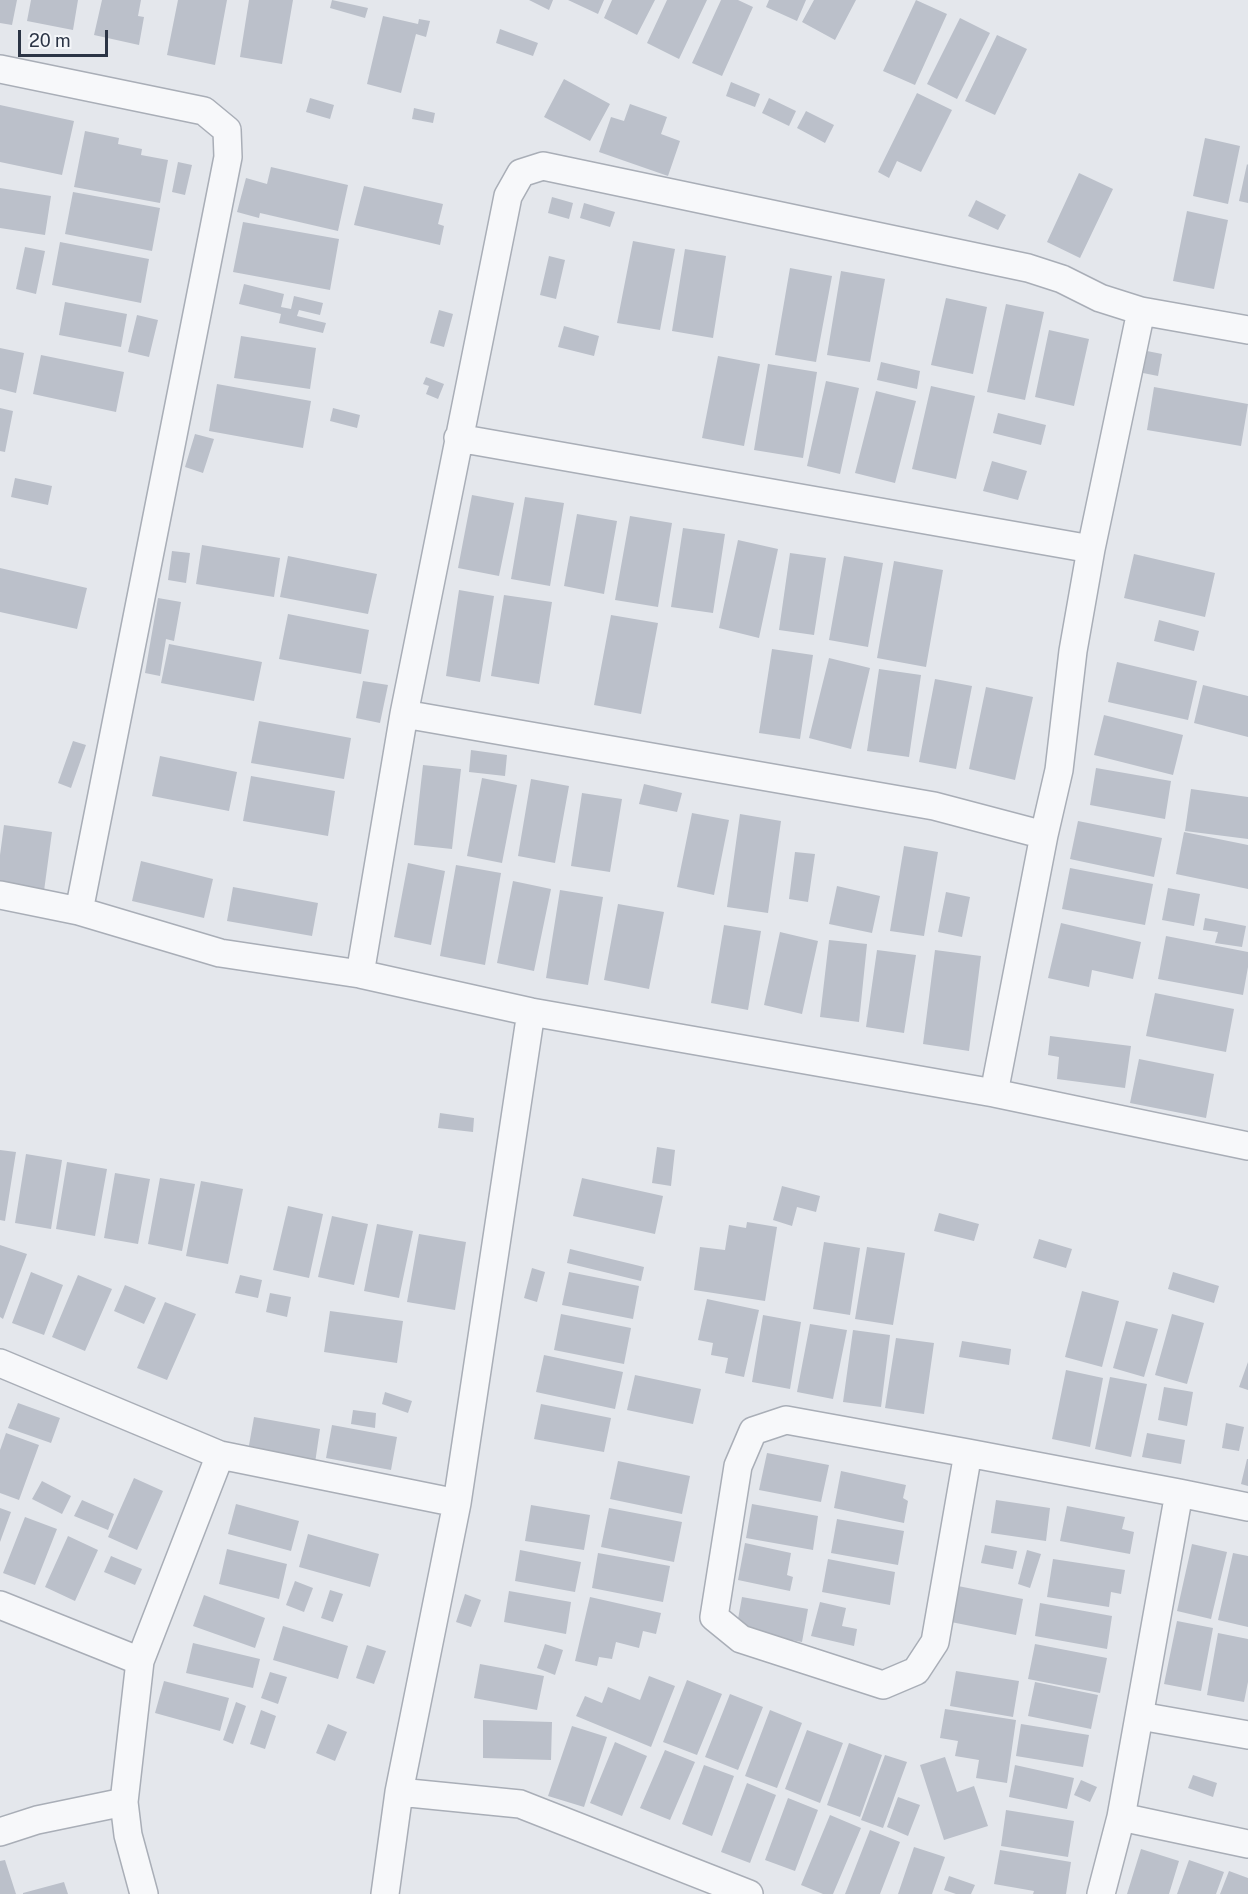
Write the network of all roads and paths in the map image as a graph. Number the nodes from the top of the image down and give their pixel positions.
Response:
1 (0, 69) edge
2 (1141, 311) junction
3 (1248, 330) edge
4 (458, 438) junction
5 (1091, 549) junction
6 (404, 714) junction
7 (1044, 835) junction
8 (0, 895) edge
9 (80, 911) junction
10 (360, 974) junction
11 (531, 1012) junction
12 (994, 1093) junction
13 (1248, 1146) edge
14 (0, 1363) edge
15 (968, 1453) junction
16 (220, 1455) junction
17 (1179, 1492) junction
18 (457, 1503) junction
19 (1248, 1507) edge
20 (0, 1605) edge
21 (140, 1661) junction
22 (1140, 1716) junction
23 (1248, 1735) edge
24 (399, 1792) junction
25 (124, 1802) junction
26 (1121, 1817) junction
27 (0, 1832) edge
28 (1248, 1844) edge
29 (144, 1894) edge
30 (385, 1894) edge
31 (749, 1894) edge
32 (1101, 1894) edge

1 - 9 street
2 - 3 street
2 - 4 street
2 - 5 street
4 - 5 street
4 - 6 street
5 - 7 street
6 - 7 street
6 - 10 street
7 - 12 street
8 - 9 street
9 - 10 street
10 - 11 street
11 - 12 street
11 - 18 street
12 - 13 street
14 - 16 street
15 - 15 street
15 - 17 street
16 - 18 street
16 - 21 street
17 - 19 street
17 - 22 street
18 - 24 street
20 - 21 street
21 - 25 street
22 - 23 street
22 - 26 street
24 - 30 street
24 - 31 street
25 - 27 street
25 - 29 street
26 - 28 street
26 - 32 street

